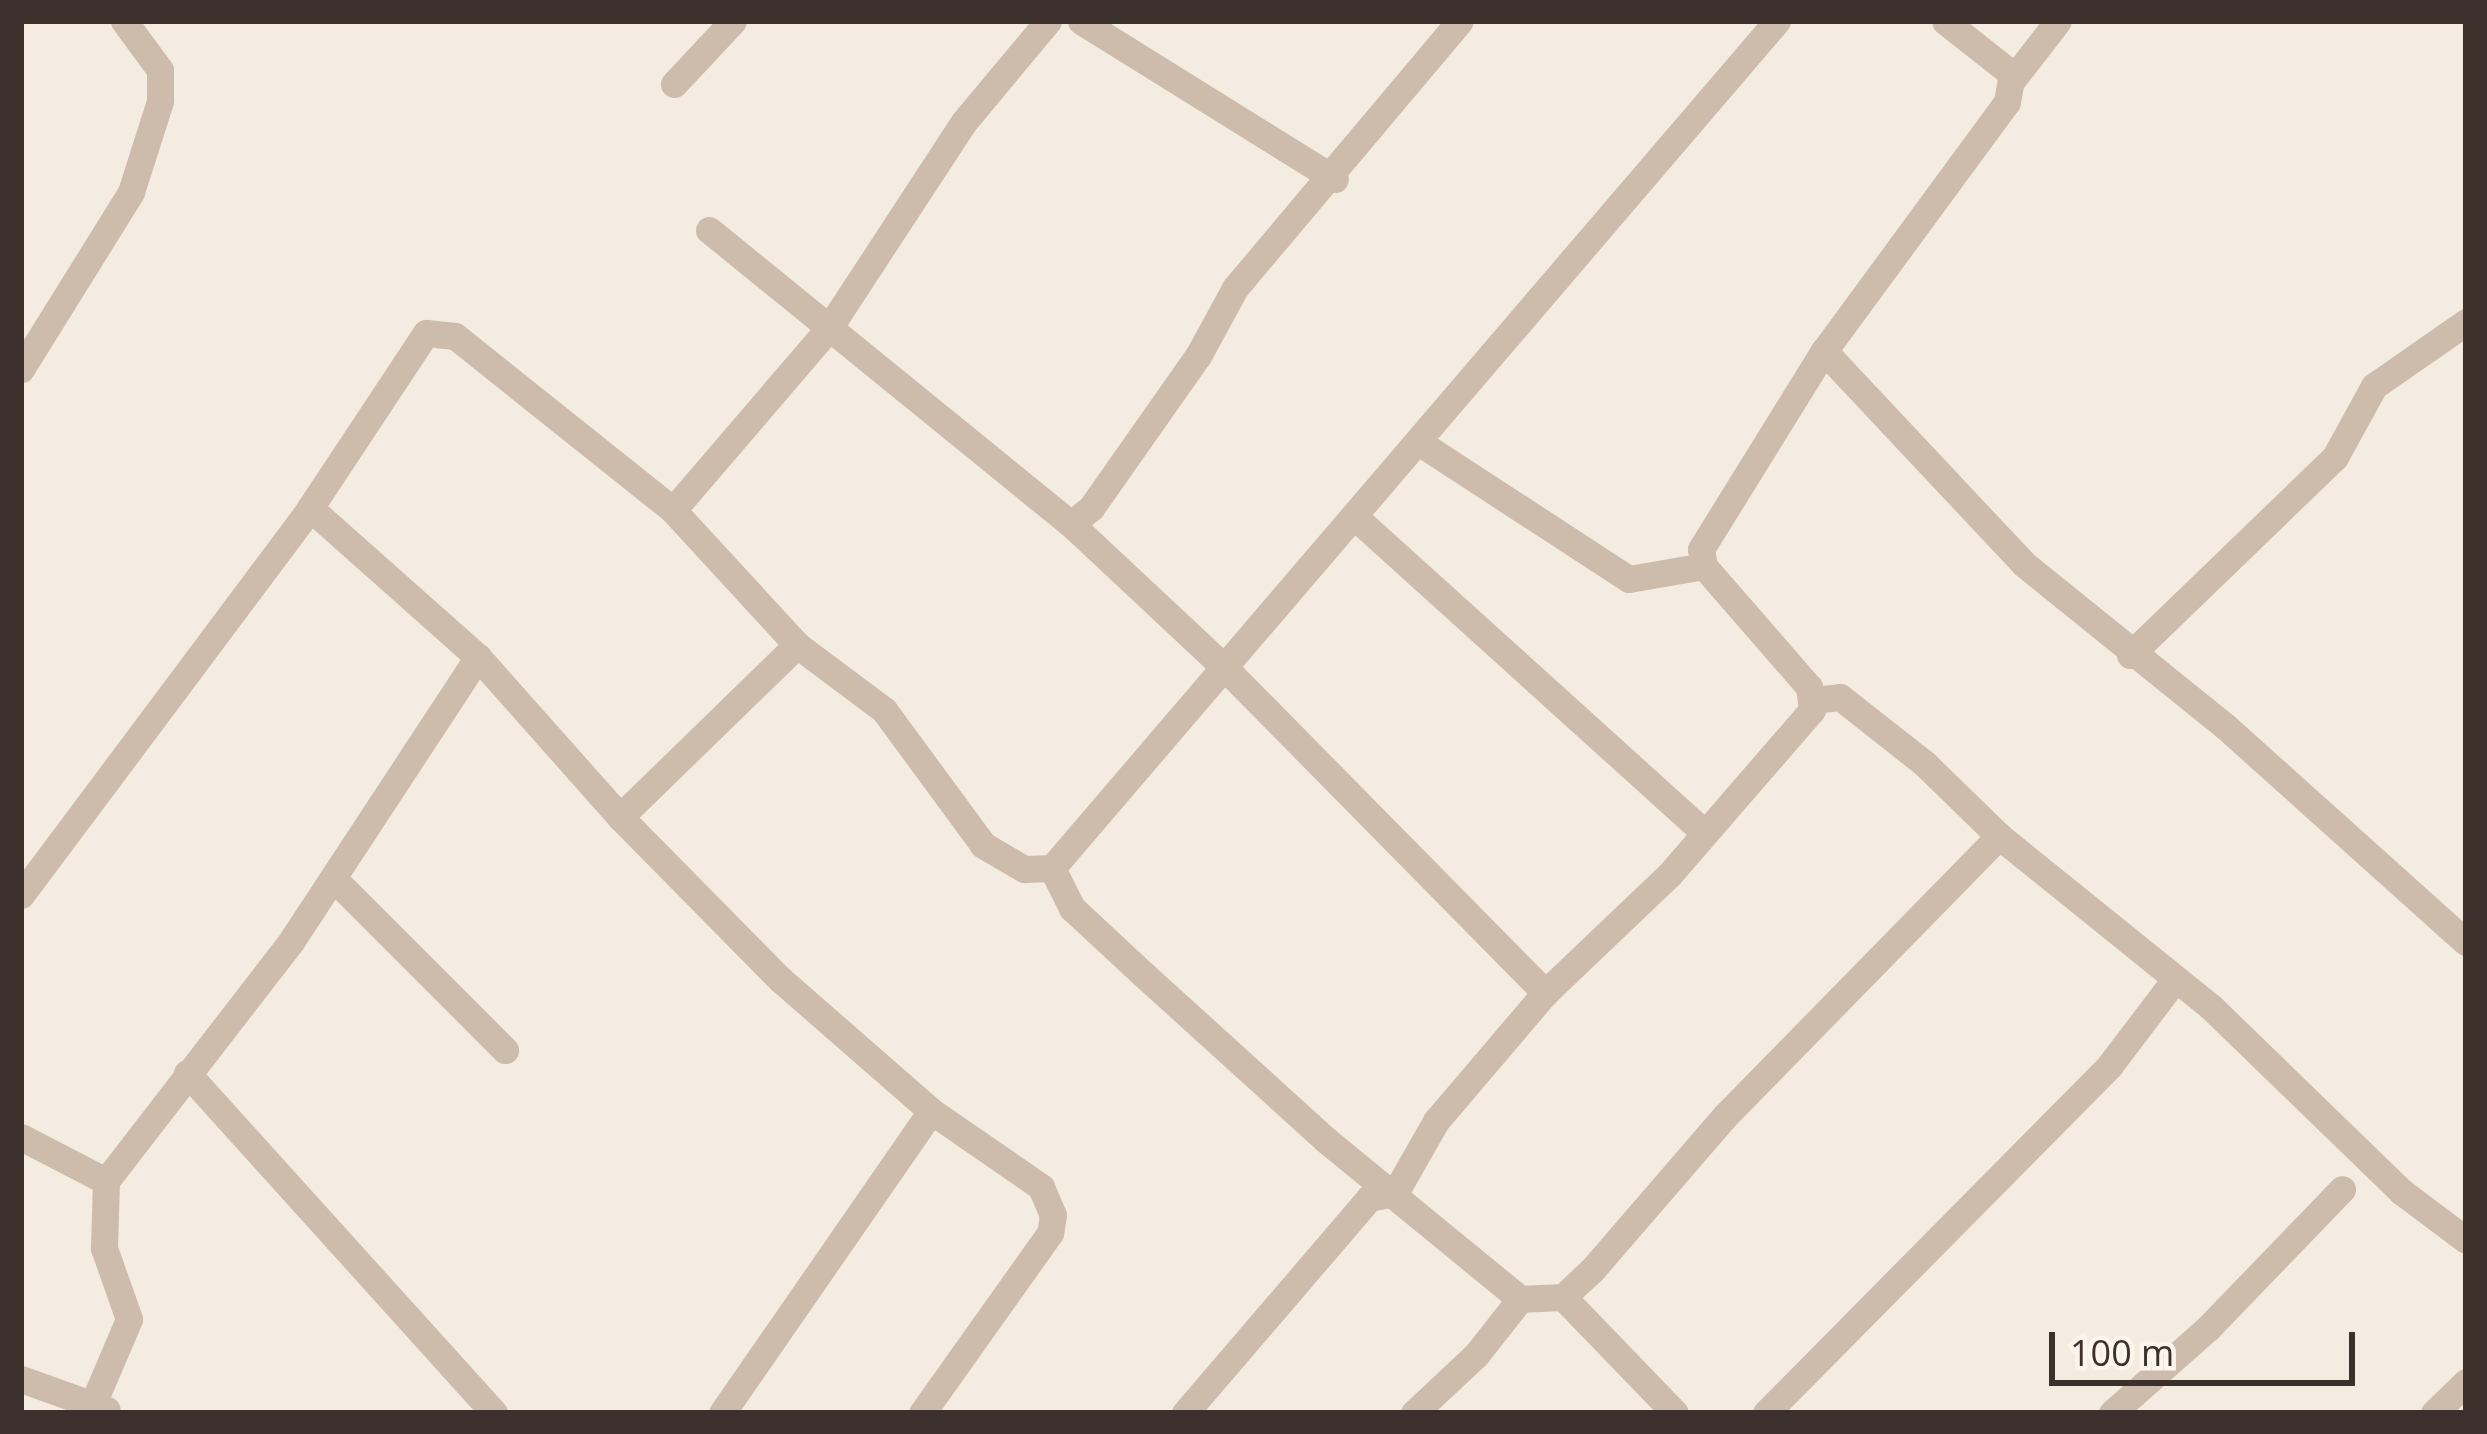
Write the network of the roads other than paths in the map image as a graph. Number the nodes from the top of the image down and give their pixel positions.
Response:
1 (124, 21) edge
2 (733, 21) edge
3 (1048, 21) edge
4 (1081, 21) edge
5 (1460, 21) edge
6 (1777, 21) edge
7 (1945, 21) edge
8 (2059, 21) edge
9 (2013, 79) junction
10 (674, 84) dead end
11 (1335, 179) junction
12 (710, 230) dead end
13 (2466, 322) edge
14 (829, 328) junction
15 (1824, 351) junction
16 (21, 369) edge
17 (1420, 443) junction
18 (310, 508) junction
19 (673, 510) junction
20 (1355, 517) junction
21 (1071, 524) junction
22 (1704, 566) junction
23 (797, 645) junction
24 (2130, 655) junction
25 (478, 657) junction
26 (1228, 671) junction
27 (1812, 700) junction
28 (620, 818) junction
29 (1702, 831) junction
30 (1999, 836) junction
31 (1052, 868) junction
32 (334, 879) junction
33 (21, 895) edge
34 (2466, 942) edge
35 (2173, 982) junction
36 (1545, 993) junction
37 (505, 1050) dead end
38 (187, 1072) junction
39 (931, 1111) junction
40 (21, 1137) edge
41 (106, 1180) junction
42 (2342, 1189) dead end
43 (1395, 1193) junction
44 (2466, 1240) edge
45 (1563, 1297) junction
46 (1520, 1299) junction
47 (21, 1378) edge
48 (2466, 1382) edge
49 (100, 1410) edge
50 (494, 1413) edge
51 (722, 1413) edge
52 (922, 1413) edge
53 (1185, 1413) edge
54 (1414, 1413) edge
55 (1675, 1413) edge
56 (1766, 1413) edge
57 (2112, 1413) edge
58 (2434, 1413) edge

1 - 16 street
2 - 10 street
3 - 14 street
4 - 11 street
5 - 11 street
6 - 17 street
7 - 9 street
8 - 9 street
9 - 15 street
11 - 21 street
12 - 14 street
13 - 24 street
14 - 19 street
14 - 21 street
15 - 22 street
15 - 24 street
17 - 20 street
17 - 22 street
18 - 19 street
18 - 25 street
18 - 33 street
19 - 23 street
20 - 26 street
20 - 29 street
21 - 26 street
22 - 27 street
23 - 28 street
23 - 31 street
24 - 34 street
25 - 28 street
25 - 32 street
26 - 31 street
26 - 36 street
27 - 29 street
27 - 30 street
28 - 39 street
29 - 36 street
30 - 35 street
30 - 45 street
31 - 43 street
32 - 37 street
32 - 38 street
35 - 44 street
35 - 56 street
36 - 43 street
38 - 41 street
38 - 50 street
39 - 51 street
39 - 52 street
40 - 41 street
41 - 49 street
42 - 57 street
43 - 46 street
43 - 53 street
45 - 46 street
45 - 55 street
46 - 54 street
47 - 49 street
48 - 58 street

